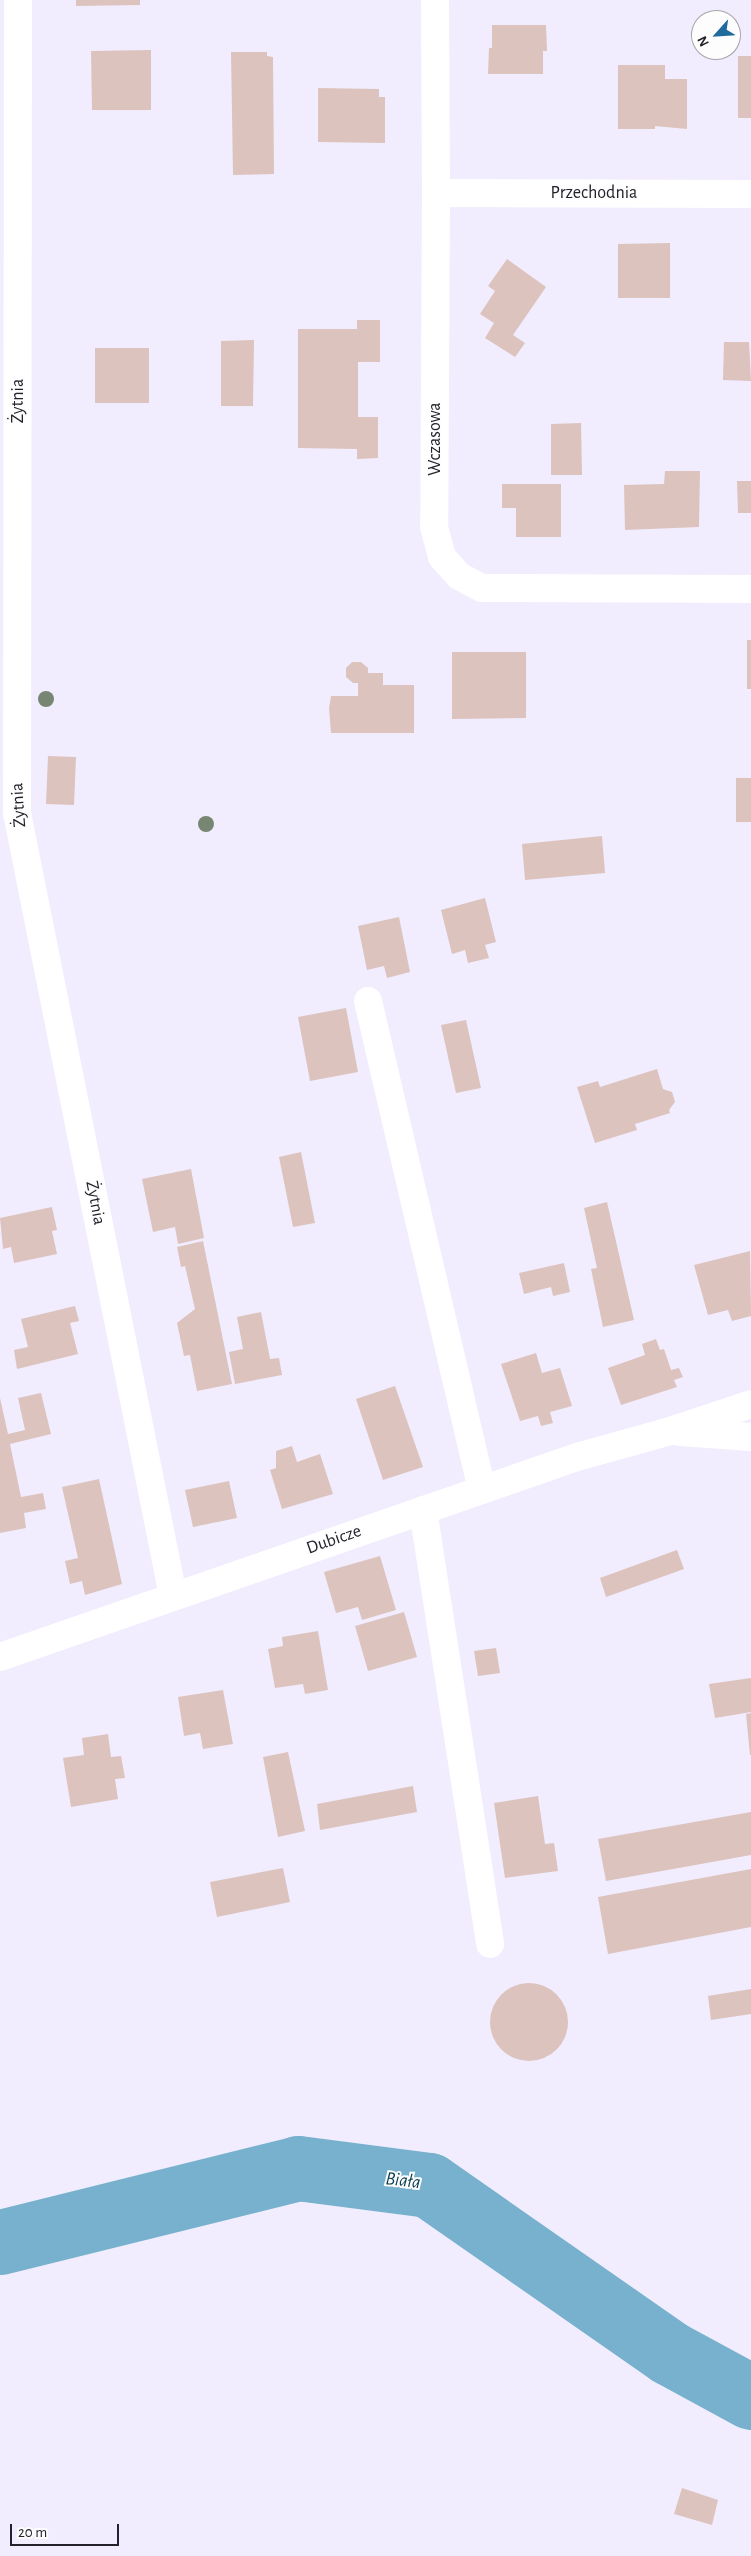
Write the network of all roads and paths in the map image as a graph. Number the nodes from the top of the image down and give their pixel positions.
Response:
1 (18, 0) edge
2 (435, 0) edge
3 (436, 193) junction
4 (751, 194) edge
5 (751, 588) edge
6 (9, 812) edge
7 (368, 1001) dead end
8 (751, 1404) edge
9 (670, 1431) junction
10 (751, 1437) edge
11 (482, 1490) junction
12 (423, 1510) junction
13 (173, 1596) junction
14 (0, 1657) edge
15 (490, 1944) dead end

1 - 6 street, Żytnia
2 - 3 street, Wczasowa
3 - 4 street, Przechodnia
3 - 5 street, Wczasowa
6 - 13 street, Żytnia
7 - 11 street
8 - 9 street, Dubicze
9 - 10 street, Dubicze
9 - 11 street, Dubicze
11 - 12 street, Dubicze
12 - 13 street, Dubicze
12 - 15 street
13 - 14 street, Dubicze

